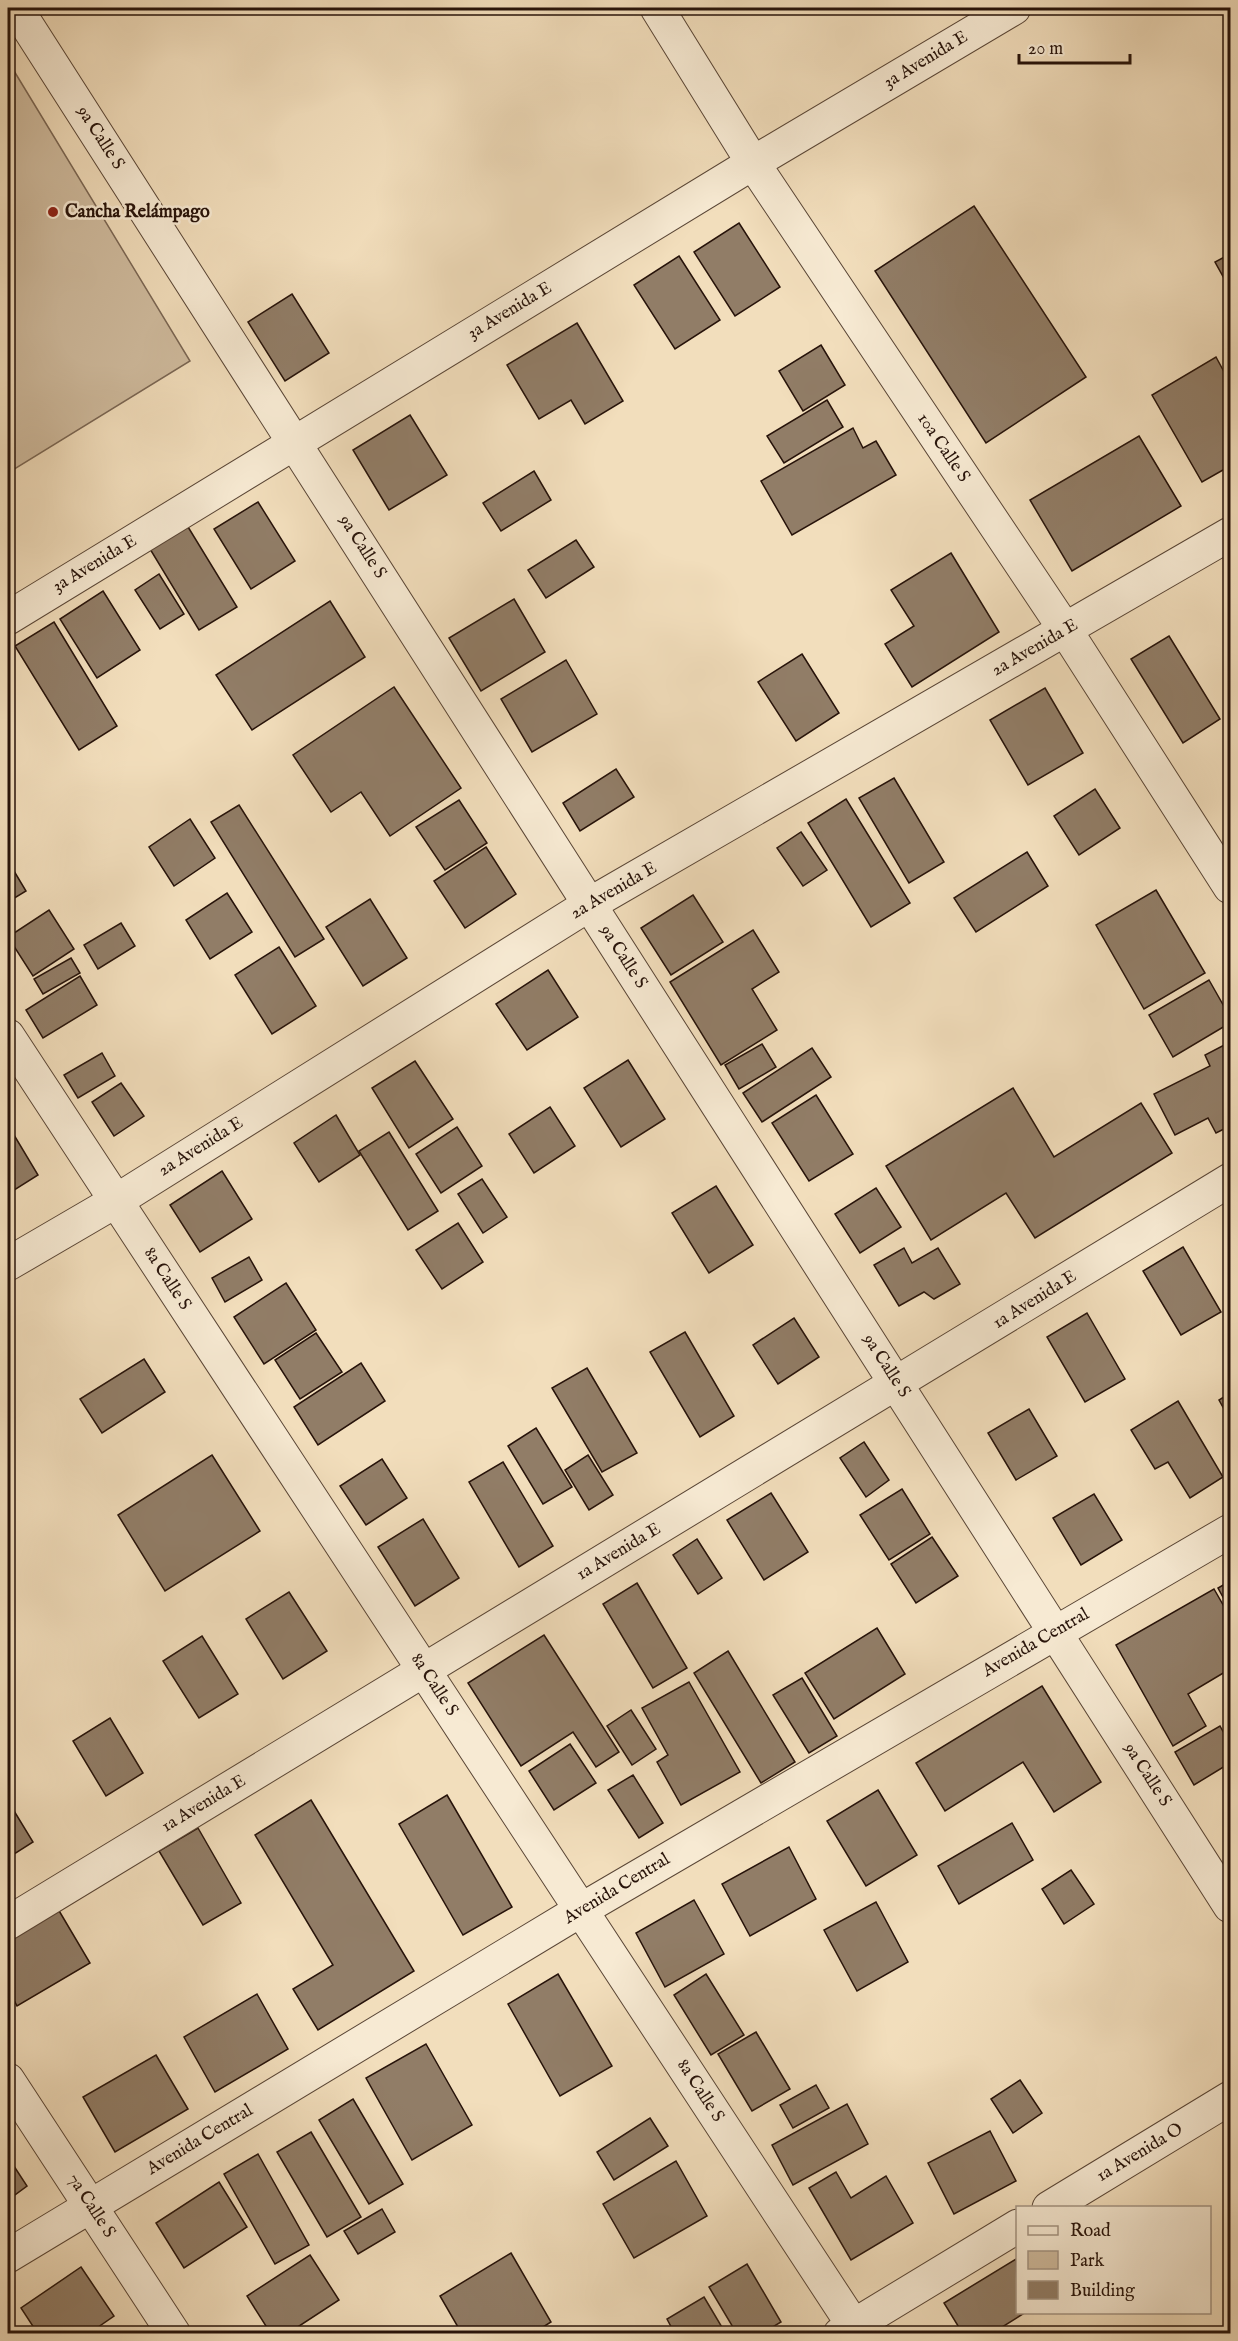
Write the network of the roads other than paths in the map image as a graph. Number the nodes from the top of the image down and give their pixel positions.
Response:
1 (16, 8) edge
2 (657, 8) edge
3 (1014, 8) edge
4 (753, 163) junction
5 (295, 443) junction
6 (1230, 534) edge
7 (8, 618) edge
8 (1066, 631) junction
9 (1230, 887) edge
10 (590, 904) junction
11 (8, 1036) edge
12 (1230, 1180) edge
13 (116, 1201) junction
14 (8, 1264) edge
15 (897, 1384) junction
16 (1230, 1531) edge
17 (1055, 1632) junction
18 (424, 1670) junction
19 (1230, 1906) edge
20 (581, 1910) junction
21 (8, 1923) edge
22 (8, 2080) edge
23 (1230, 2098) edge
24 (91, 2205) junction
25 (1052, 2206) edge
26 (1016, 2227) edge
27 (8, 2256) edge
28 (851, 2331) edge
29 (174, 2334) edge

1 - 5 street, 9a Calle S
2 - 4 street, 10a Calle S
3 - 4 street, 3a Avenida E
4 - 5 street, 3a Avenida E
4 - 8 street, 10a Calle S
5 - 7 street, 3a Avenida E
5 - 10 street, 9a Calle S
6 - 8 street, 2a Avenida E
8 - 9 street, 10a Calle S
8 - 10 street, 2a Avenida E
10 - 13 street, 2a Avenida E
10 - 15 street, 9a Calle S
11 - 13 street, 8a Calle S
12 - 15 street, 1a Avenida E
13 - 14 street, 2a Avenida E
13 - 18 street, 8a Calle S
15 - 17 street, 9a Calle S
15 - 18 street, 1a Avenida E
16 - 17 street, Avenida Central
17 - 19 street, 9a Calle S
17 - 20 street, Avenida Central
18 - 20 street, 8a Calle S
18 - 21 street, 1a Avenida E
20 - 24 street, Avenida Central
20 - 28 street, 8a Calle S
22 - 24 street, 7a Calle S
23 - 25 street, 1a Avenida O
24 - 27 street, Avenida Central
24 - 29 street, 7a Calle S
26 - 28 street

